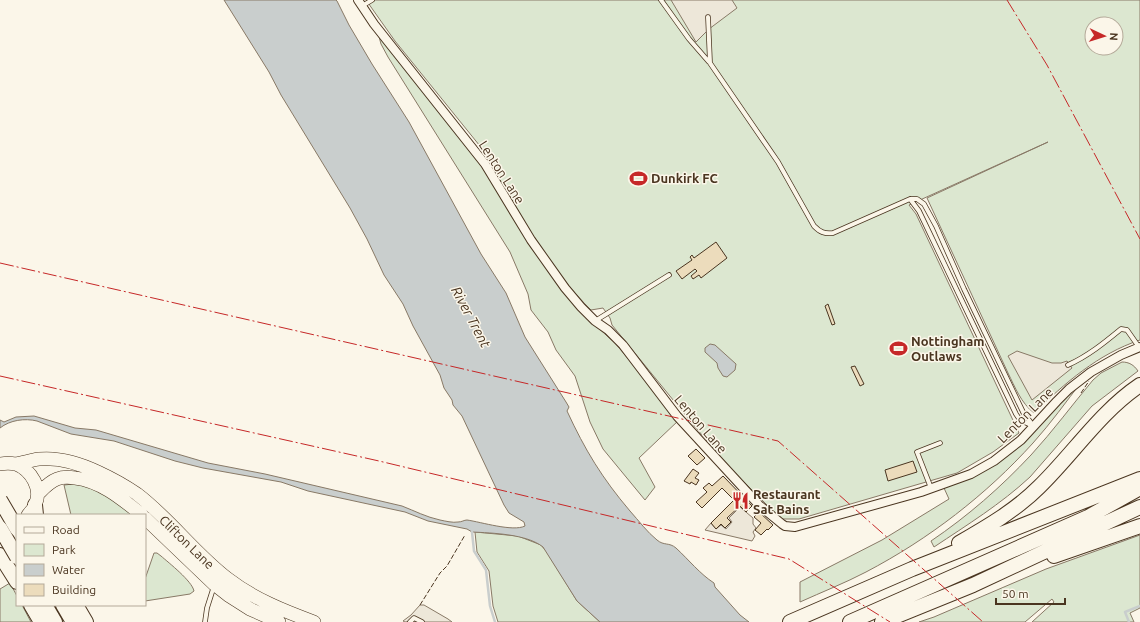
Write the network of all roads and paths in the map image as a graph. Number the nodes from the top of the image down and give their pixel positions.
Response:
1 (372, 0) edge
2 (661, 0) edge
3 (360, 3) edge
4 (708, 17) dead end
5 (710, 63) junction
6 (910, 199) junction
7 (669, 276) dead end
8 (596, 321) junction
9 (1140, 347) edge
10 (1068, 365) dead end
11 (1136, 388) edge
12 (1034, 427) junction
13 (940, 443) dead end
14 (0, 464) edge
15 (15, 464) junction
16 (1140, 469) edge
17 (1140, 479) edge
18 (931, 488) junction
19 (1140, 488) edge
20 (0, 500) edge
21 (1083, 500) junction
22 (34, 507) edge
23 (1140, 507) edge
24 (141, 514) edge
25 (146, 519) edge
26 (16, 523) edge
27 (1140, 526) edge
28 (16, 527) edge
29 (0, 528) edge
30 (0, 533) edge
31 (0, 555) edge
32 (16, 555) edge
33 (912, 569) junction
34 (219, 572) junction
35 (16, 580) edge
36 (214, 584) junction
37 (974, 585) junction
38 (32, 606) edge
39 (46, 606) edge
40 (64, 606) edge
41 (77, 606) edge
42 (886, 616) edge
43 (285, 617) edge
44 (41, 622) edge
45 (55, 622) edge
46 (73, 622) edge
47 (86, 622) edge
48 (204, 622) edge
49 (314, 622) edge
50 (410, 622) edge
51 (422, 622) edge
52 (790, 622) edge
53 (850, 622) edge

1 - 3 lane
2 - 5 lane
3 - 8 street, Lenton Lane
4 - 5 lane
5 - 6 lane
6 - 12 lane
6 - 12 lane
7 - 8 lane
8 - 18 street, Lenton Lane
9 - 10 lane
9 - 12 street, Lenton Lane
11 - 33 highway
12 - 18 street, Lenton Lane
13 - 18 lane
14 - 15 main road, Clifton Lane
15 - 22 main road
15 - 34 main road, Clifton Lane
16 - 21 highway
17 - 21 highway
19 - 42 highway
20 - 28 highway, bridge
21 - 33 highway
22 - 24 main road, Clifton Lane
23 - 37 highway
25 - 36 main road, Clifton Lane
26 - 30 main road
27 - 37 highway
29 - 32 highway, bridge
31 - 35 highway
33 - 52 highway
34 - 36 lane
34 - 43 main road, Clifton Lane
36 - 43 main road, Clifton Lane
36 - 48 lane
37 - 42 highway
38 - 44 highway
39 - 45 highway
40 - 46 highway
41 - 47 highway
42 - 53 highway
43 - 49 main road, Clifton Lane
50 - 51 lane

